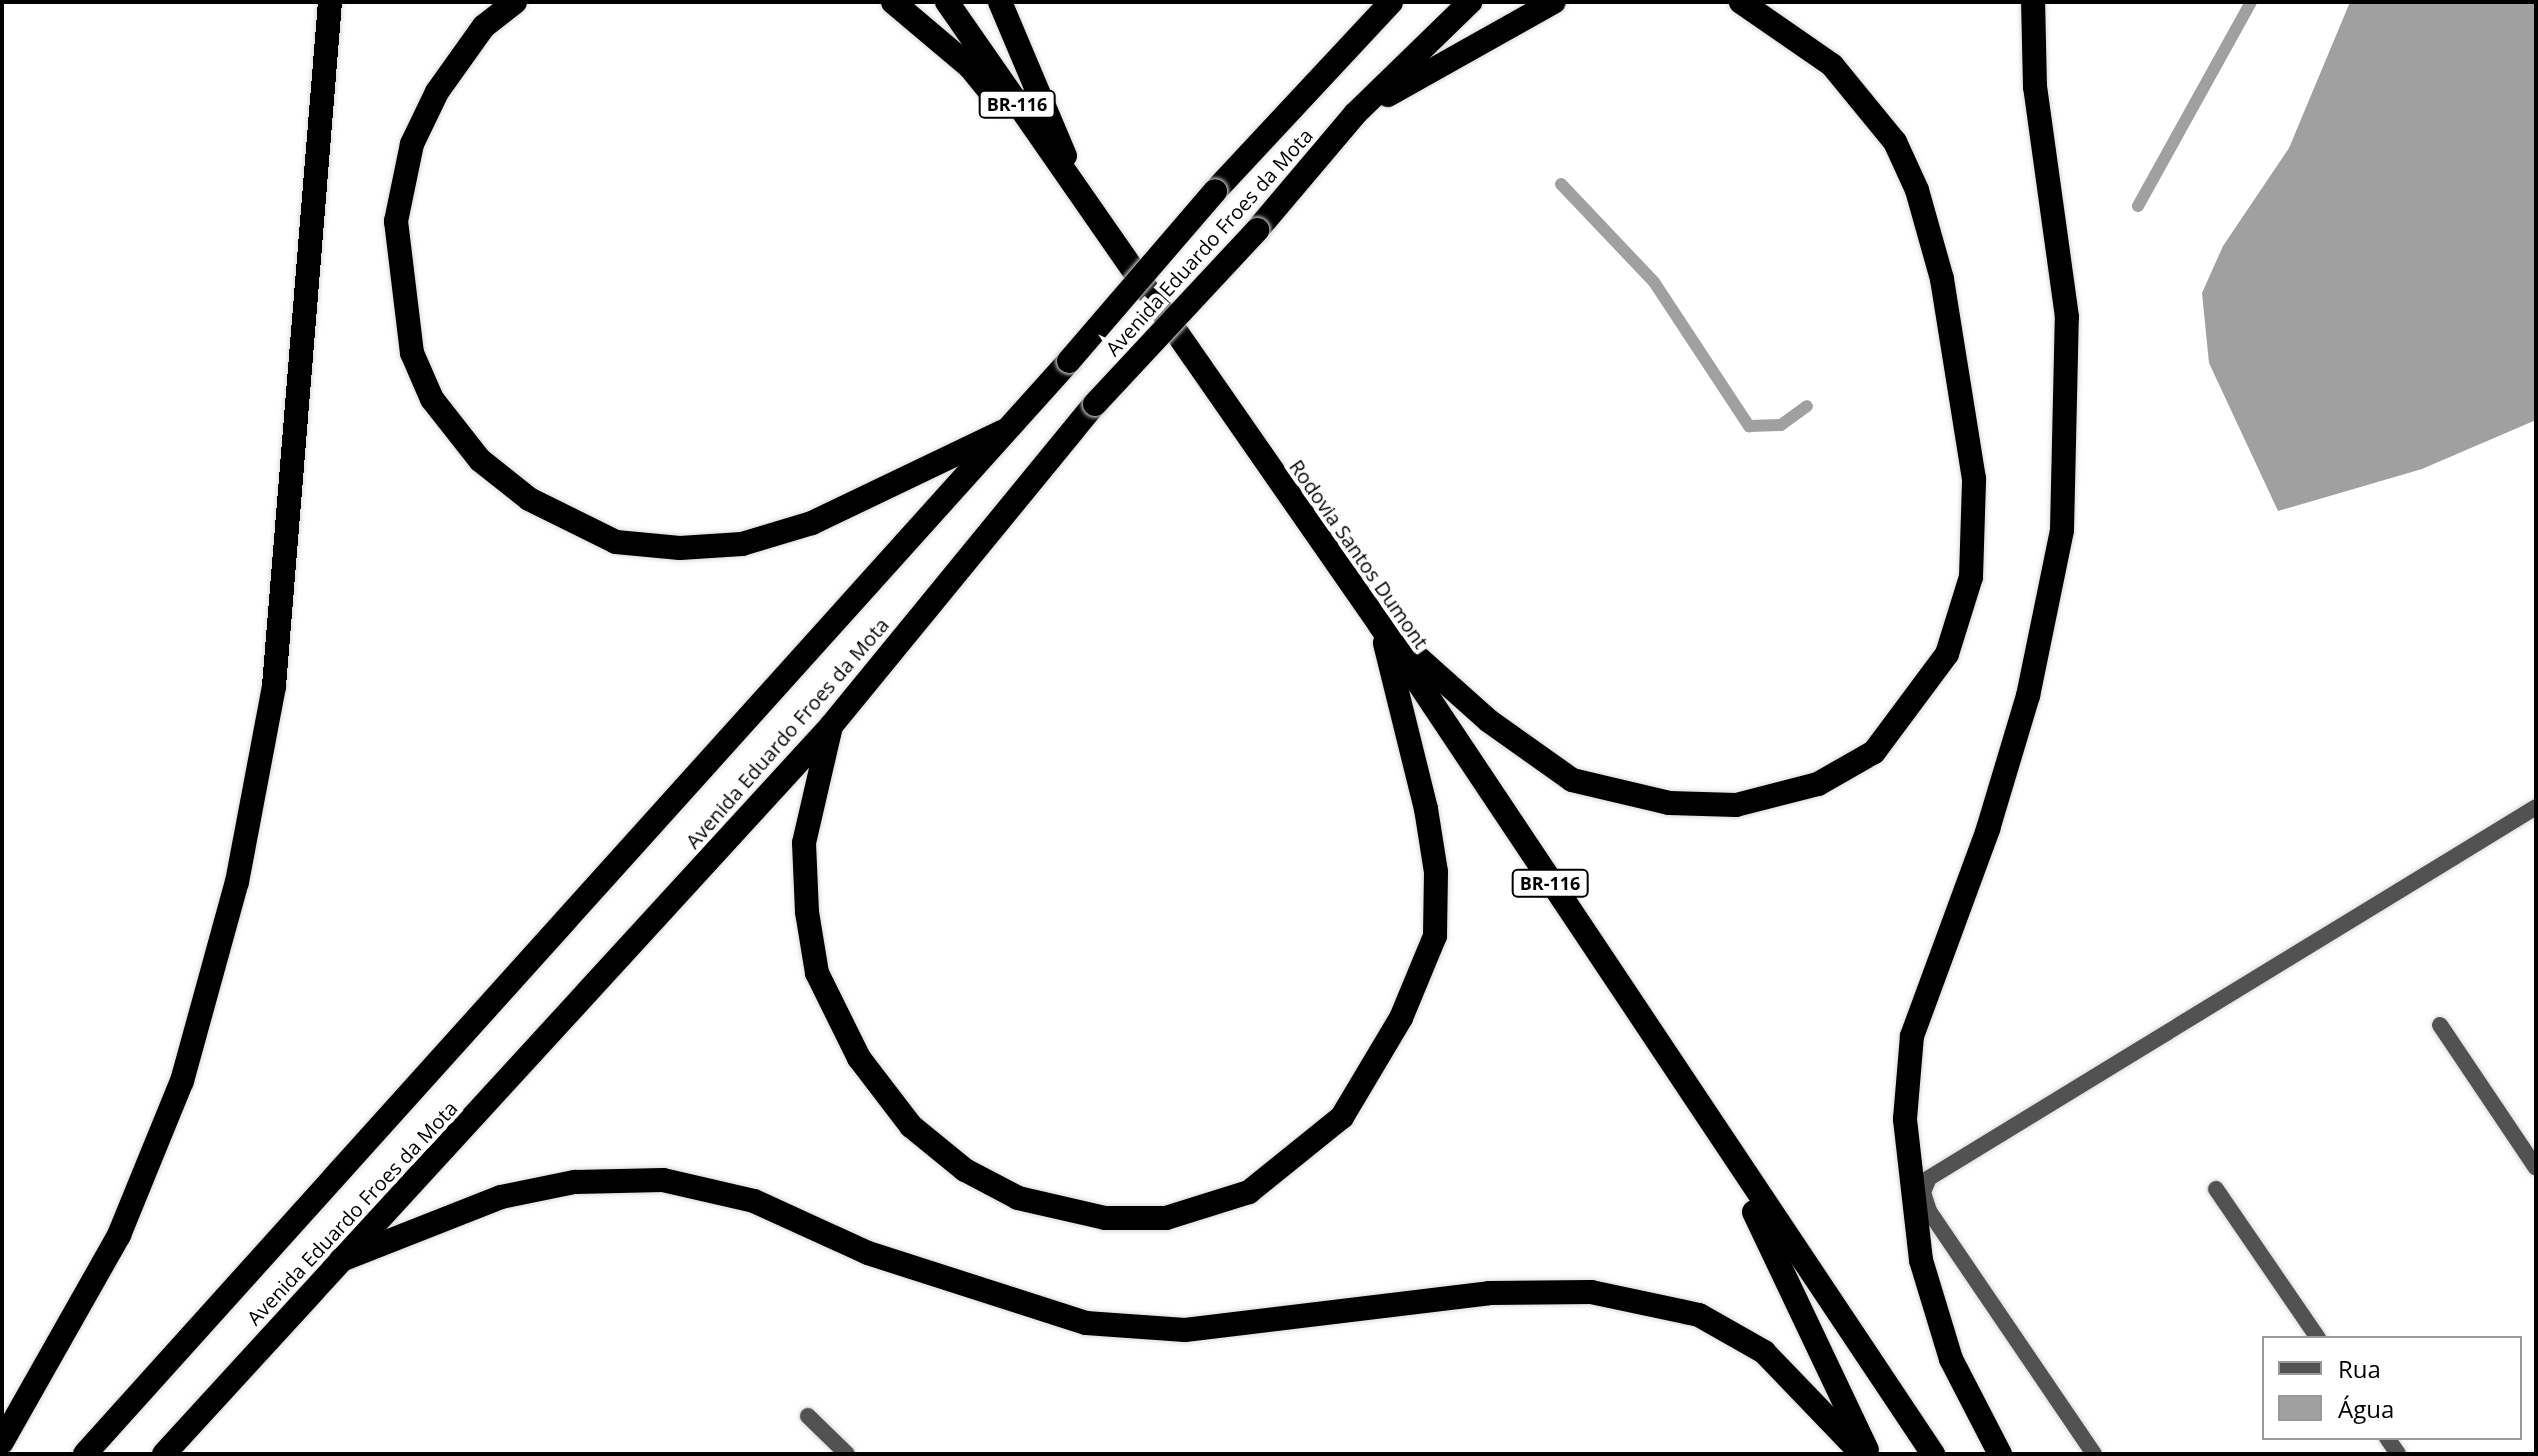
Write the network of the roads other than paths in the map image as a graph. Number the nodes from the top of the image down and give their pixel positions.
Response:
1 (330, 2) edge
2 (515, 2) edge
3 (893, 2) edge
4 (947, 2) edge
5 (1000, 2) edge
6 (1391, 2) edge
7 (1470, 2) edge
8 (1554, 2) edge
9 (1741, 2) edge
10 (2033, 2) edge
11 (1377, 11) edge
12 (1355, 114) junction
13 (1087, 206) junction
14 (1015, 425) junction
15 (1380, 625) junction
16 (831, 726) junction
17 (2536, 807) edge
18 (2440, 1025) dead end
19 (1720, 1141) junction
20 (2536, 1168) edge
21 (2216, 1189) dead end
22 (341, 1260) junction
23 (2317, 1336) edge
24 (808, 1416) dead end
25 (2, 1442) edge
26 (85, 1454) edge
27 (164, 1454) edge
28 (847, 1454) edge
29 (1862, 1454) edge
30 (1869, 1454) edge
31 (1933, 1454) edge
32 (2000, 1454) edge
33 (2094, 1454) edge

1 - 25 highway
2 - 14 highway
3 - 13 highway
4 - 13 highway, Rodovia Santos Dumont / BR-116
5 - 13 highway
6 - 11 highway, Avenida Eduardo Froes da Mota
7 - 12 highway, Avenida Eduardo Froes da Mota
8 - 12 highway
9 - 15 highway
10 - 32 highway
11 - 14 highway, Avenida Eduardo Froes da Mota, bridge
12 - 16 highway, Avenida Eduardo Froes da Mota, bridge
13 - 15 highway, Rodovia Santos Dumont / BR-116
14 - 26 highway, Avenida Eduardo Froes da Mota
15 - 16 highway
15 - 19 highway, Rodovia Santos Dumont / BR-116
16 - 22 highway, Avenida Eduardo Froes da Mota
17 - 33 street
18 - 20 street
19 - 30 highway, BR-116
19 - 31 highway
21 - 23 street
22 - 27 highway, Avenida Eduardo Froes da Mota
22 - 29 highway
24 - 28 street

